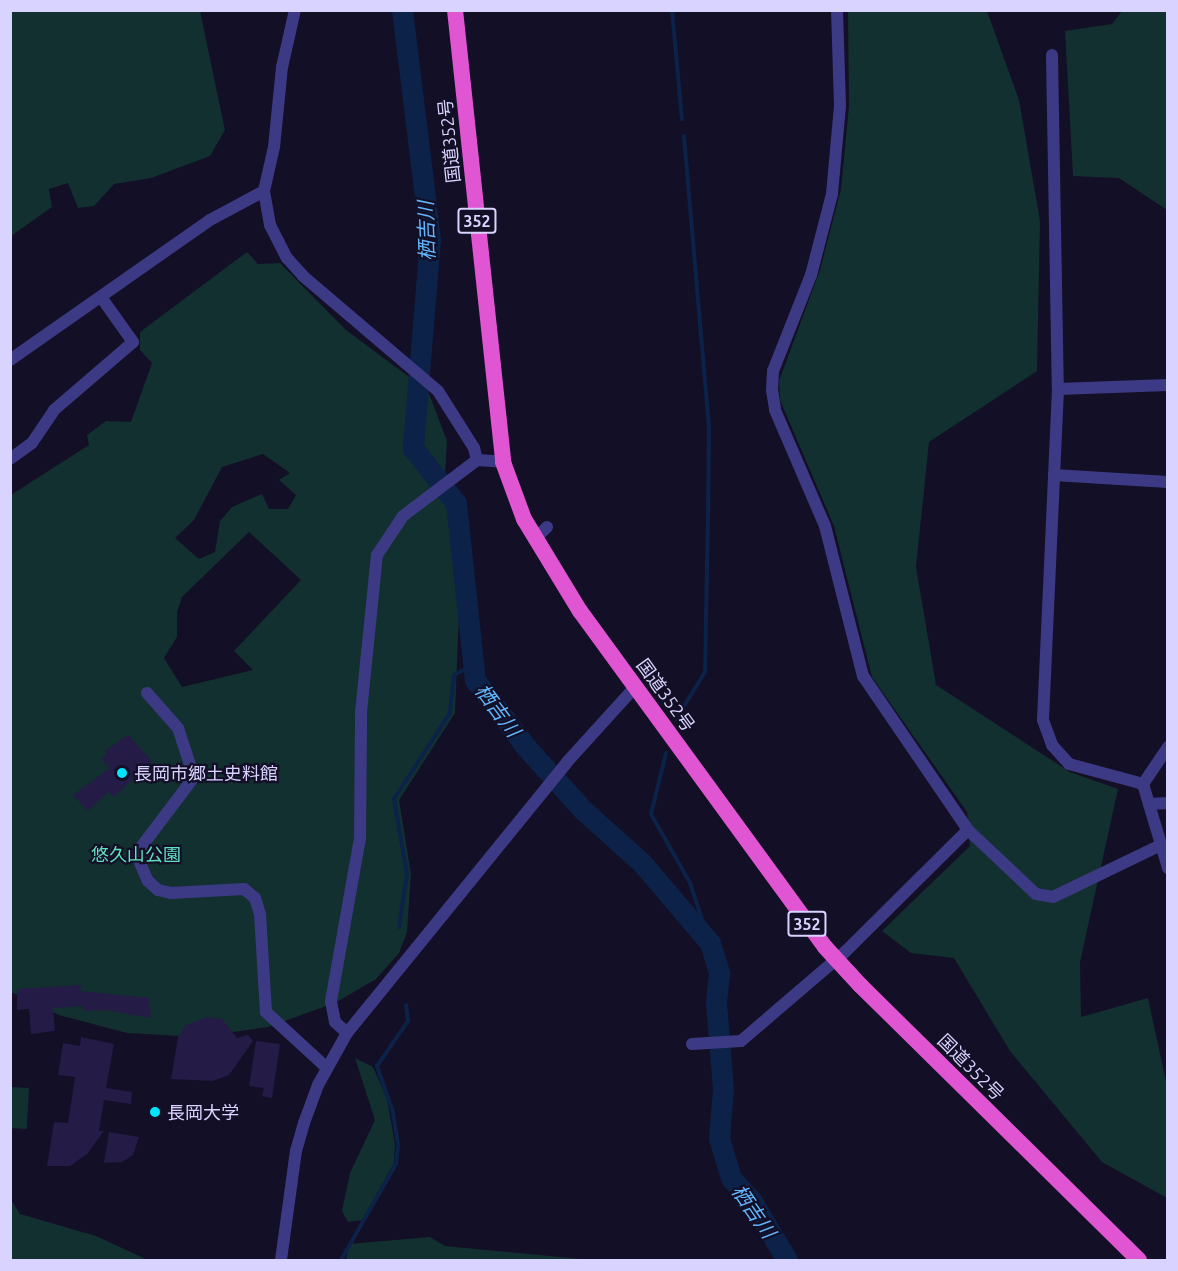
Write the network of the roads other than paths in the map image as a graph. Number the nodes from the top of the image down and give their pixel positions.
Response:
1 (295, 10) edge
2 (455, 10) edge
3 (837, 10) edge
4 (1052, 55) dead end
5 (264, 191) junction
6 (101, 297) junction
7 (10, 360) edge
8 (1167, 385) edge
9 (1058, 389) junction
10 (10, 459) edge
11 (477, 460) junction
12 (503, 462) junction
13 (1054, 475) junction
14 (1167, 482) edge
15 (636, 686) junction
16 (147, 693) dead end
17 (1167, 747) edge
18 (1143, 784) junction
19 (1167, 803) edge
20 (1149, 804) junction
21 (968, 830) junction
22 (1161, 845) junction
23 (1167, 868) edge
24 (837, 958) junction
25 (347, 1033) junction
26 (692, 1044) dead end
27 (327, 1068) junction
28 (281, 1260) edge
29 (1138, 1260) edge

1 - 5 street
2 - 12 highway, 国道352号 / 352
3 - 21 street
4 - 9 street
5 - 6 street
5 - 11 street
6 - 7 street
6 - 10 street
8 - 9 street
9 - 13 street
11 - 12 street
11 - 25 street
12 - 15 highway, 国道352号 / 352
13 - 14 street
13 - 18 street
15 - 24 highway, 国道352号 / 352
15 - 25 street
16 - 27 street
17 - 18 street
18 - 20 street
19 - 20 street
20 - 22 street
21 - 22 street
21 - 24 street
22 - 23 street
24 - 26 street
24 - 29 highway, 国道352号 / 352
25 - 27 street
27 - 28 street

